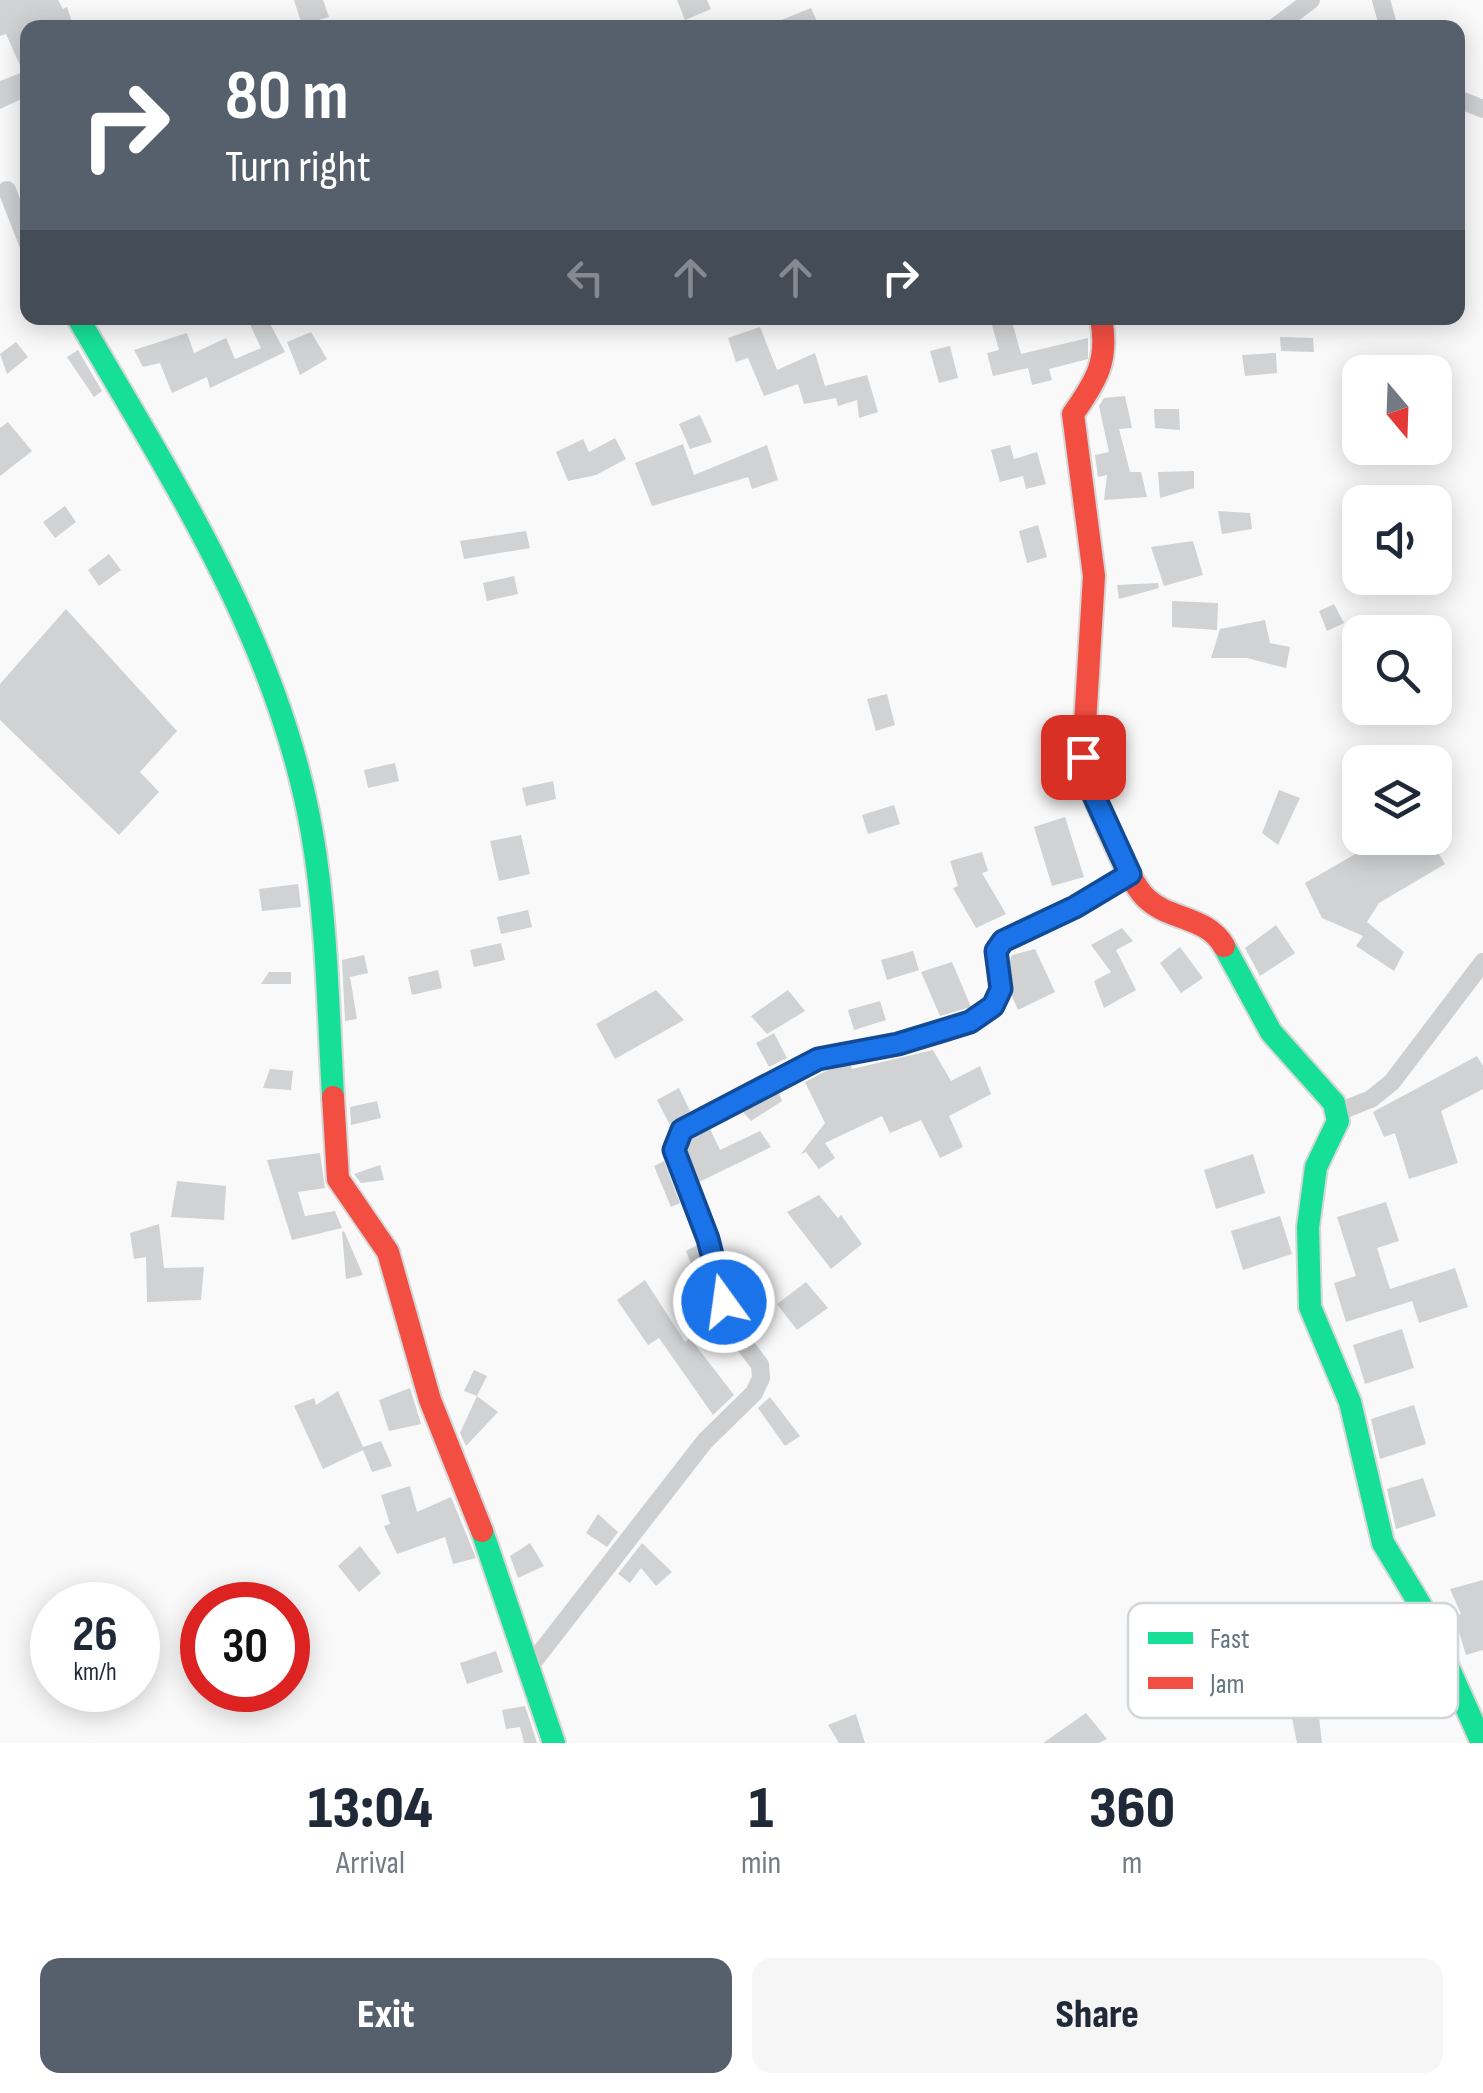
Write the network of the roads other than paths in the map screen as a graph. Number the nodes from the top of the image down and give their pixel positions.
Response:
1 (1310, 0) edge
2 (1284, 20) edge
3 (3, 191) edge
4 (20, 227) edge
5 (82, 325) edge
6 (1103, 325) edge
7 (1130, 874) junction
8 (1483, 962) edge
9 (1338, 1112) junction
10 (1419, 1603) edge
11 (530, 1666) junction
12 (1458, 1689) edge
13 (554, 1743) edge
14 (1482, 1743) edge

1 - 2 street
3 - 4 street
5 - 11 street
6 - 7 street
7 - 9 street
7 - 11 street
8 - 9 street
9 - 10 street
11 - 13 street
12 - 14 street

